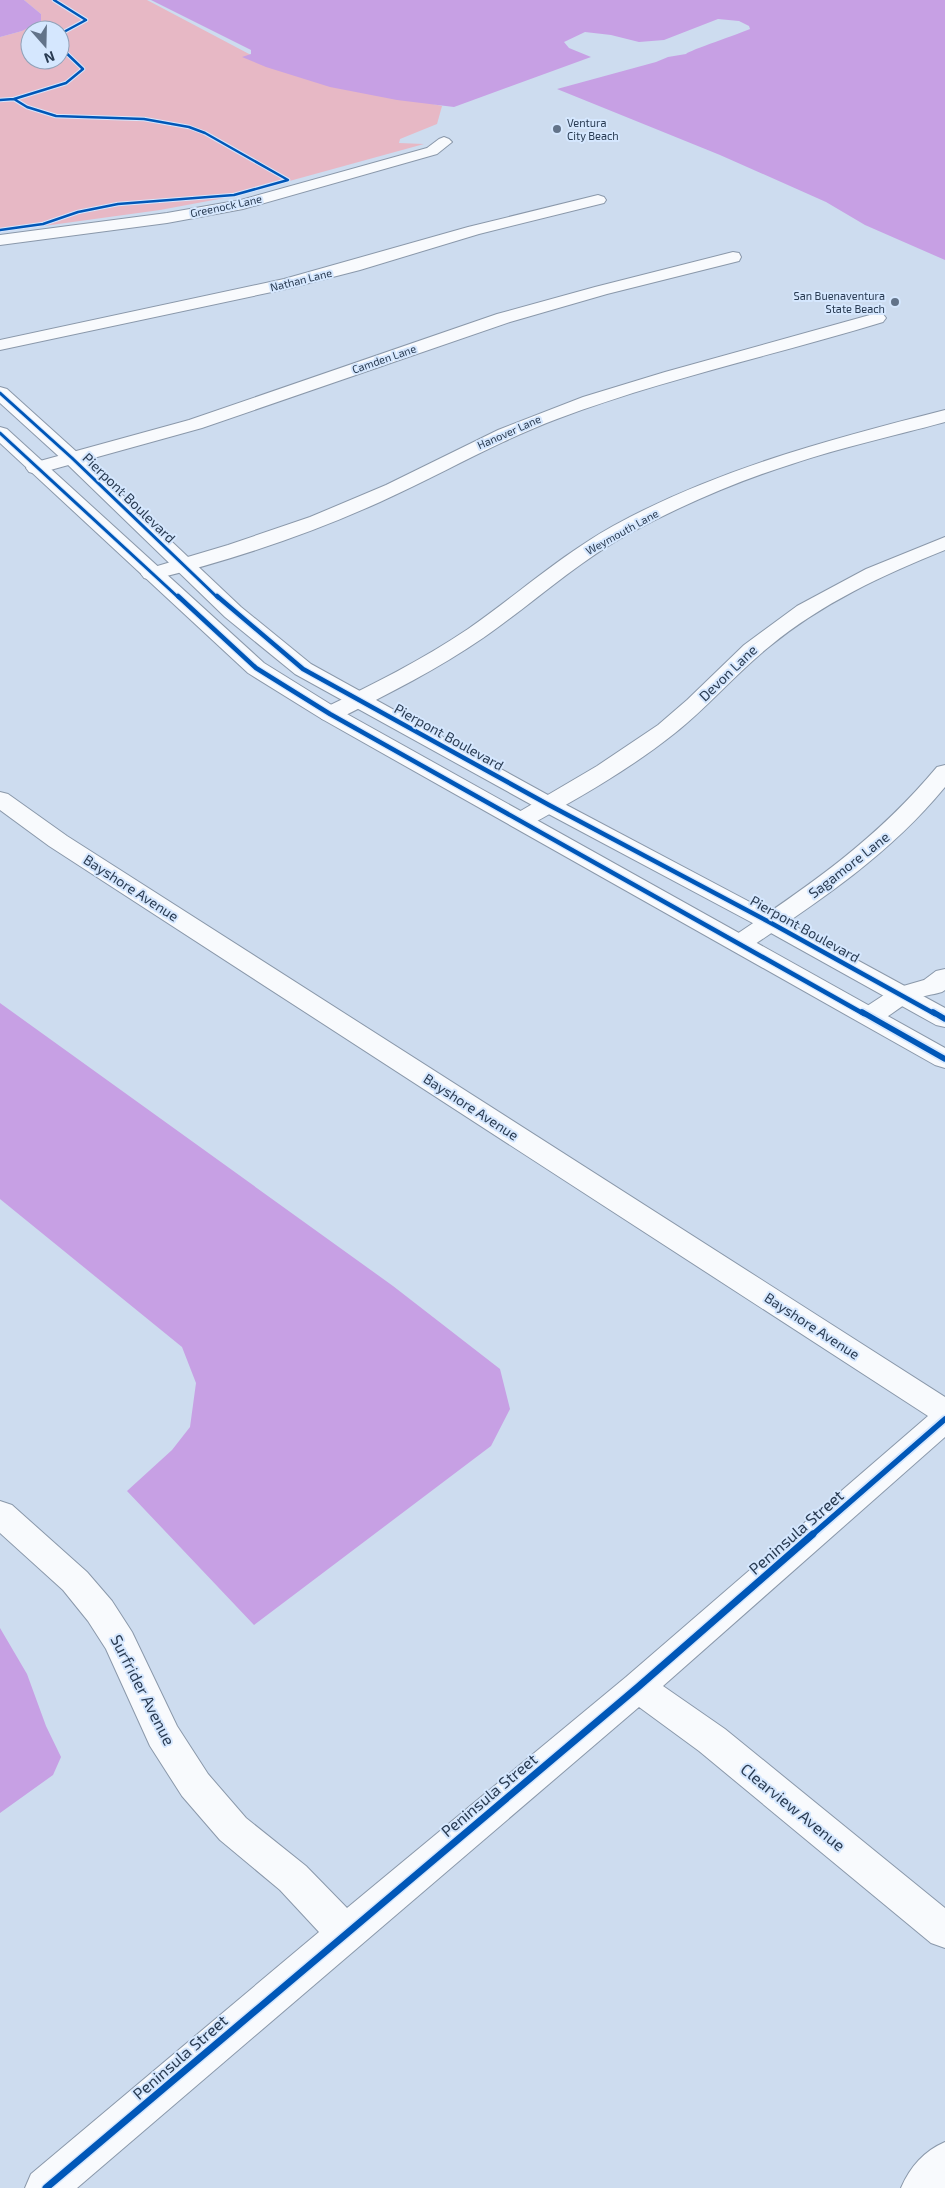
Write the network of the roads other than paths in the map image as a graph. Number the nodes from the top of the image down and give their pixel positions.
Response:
1 (444, 142) dead end
2 (598, 200) dead end
3 (0, 240) edge
4 (733, 257) dead end
5 (876, 318) dead end
6 (0, 345) edge
7 (0, 393) edge
8 (945, 416) edge
9 (0, 433) edge
10 (72, 458) junction
11 (36, 468) junction
12 (945, 544) edge
13 (182, 565) junction
14 (151, 574) junction
15 (358, 700) junction
16 (330, 714) junction
17 (945, 772) edge
18 (0, 799) edge
19 (548, 805) junction
20 (520, 821) junction
21 (771, 923) junction
22 (740, 943) junction
23 (945, 977) edge
24 (902, 995) junction
25 (870, 1016) junction
26 (945, 1020) edge
27 (945, 1059) edge
28 (945, 1412) edge
29 (945, 1419) edge
30 (0, 1514) edge
31 (638, 1687) junction
32 (945, 1931) edge
33 (345, 1933) junction
34 (945, 2162) edge
35 (46, 2188) edge
36 (922, 2188) edge

1 - 3 street, Greenock Lane
2 - 6 street, Nathan Lane
4 - 10 street, Camden Lane
5 - 13 street, Hanover Lane
7 - 10 street, Pierpont Boulevard
8 - 15 street, Weymouth Lane
9 - 11 street
10 - 11 street, Camden Lane
10 - 13 street, Pierpont Boulevard
11 - 14 street
12 - 19 street, Devon Lane
13 - 14 street, Hanover Lane
13 - 15 street, Pierpont Boulevard
14 - 16 street
15 - 16 street, Weymouth Lane
15 - 19 street, Pierpont Boulevard
16 - 20 street
17 - 21 street, Sagamore Lane
18 - 28 street, Bayshore Avenue
19 - 20 street, Devon Lane
19 - 21 street, Pierpont Boulevard
20 - 22 street
21 - 22 street, Sagamore Lane
21 - 24 street, Pierpont Boulevard
22 - 25 street
23 - 24 street
24 - 25 street
24 - 26 street, Pierpont Boulevard
25 - 27 street
29 - 31 street, Peninsula Street
30 - 33 street, Surfrider Avenue
31 - 32 street, Clearview Avenue
31 - 33 street, Peninsula Street
33 - 35 street, Peninsula Street
34 - 36 street

